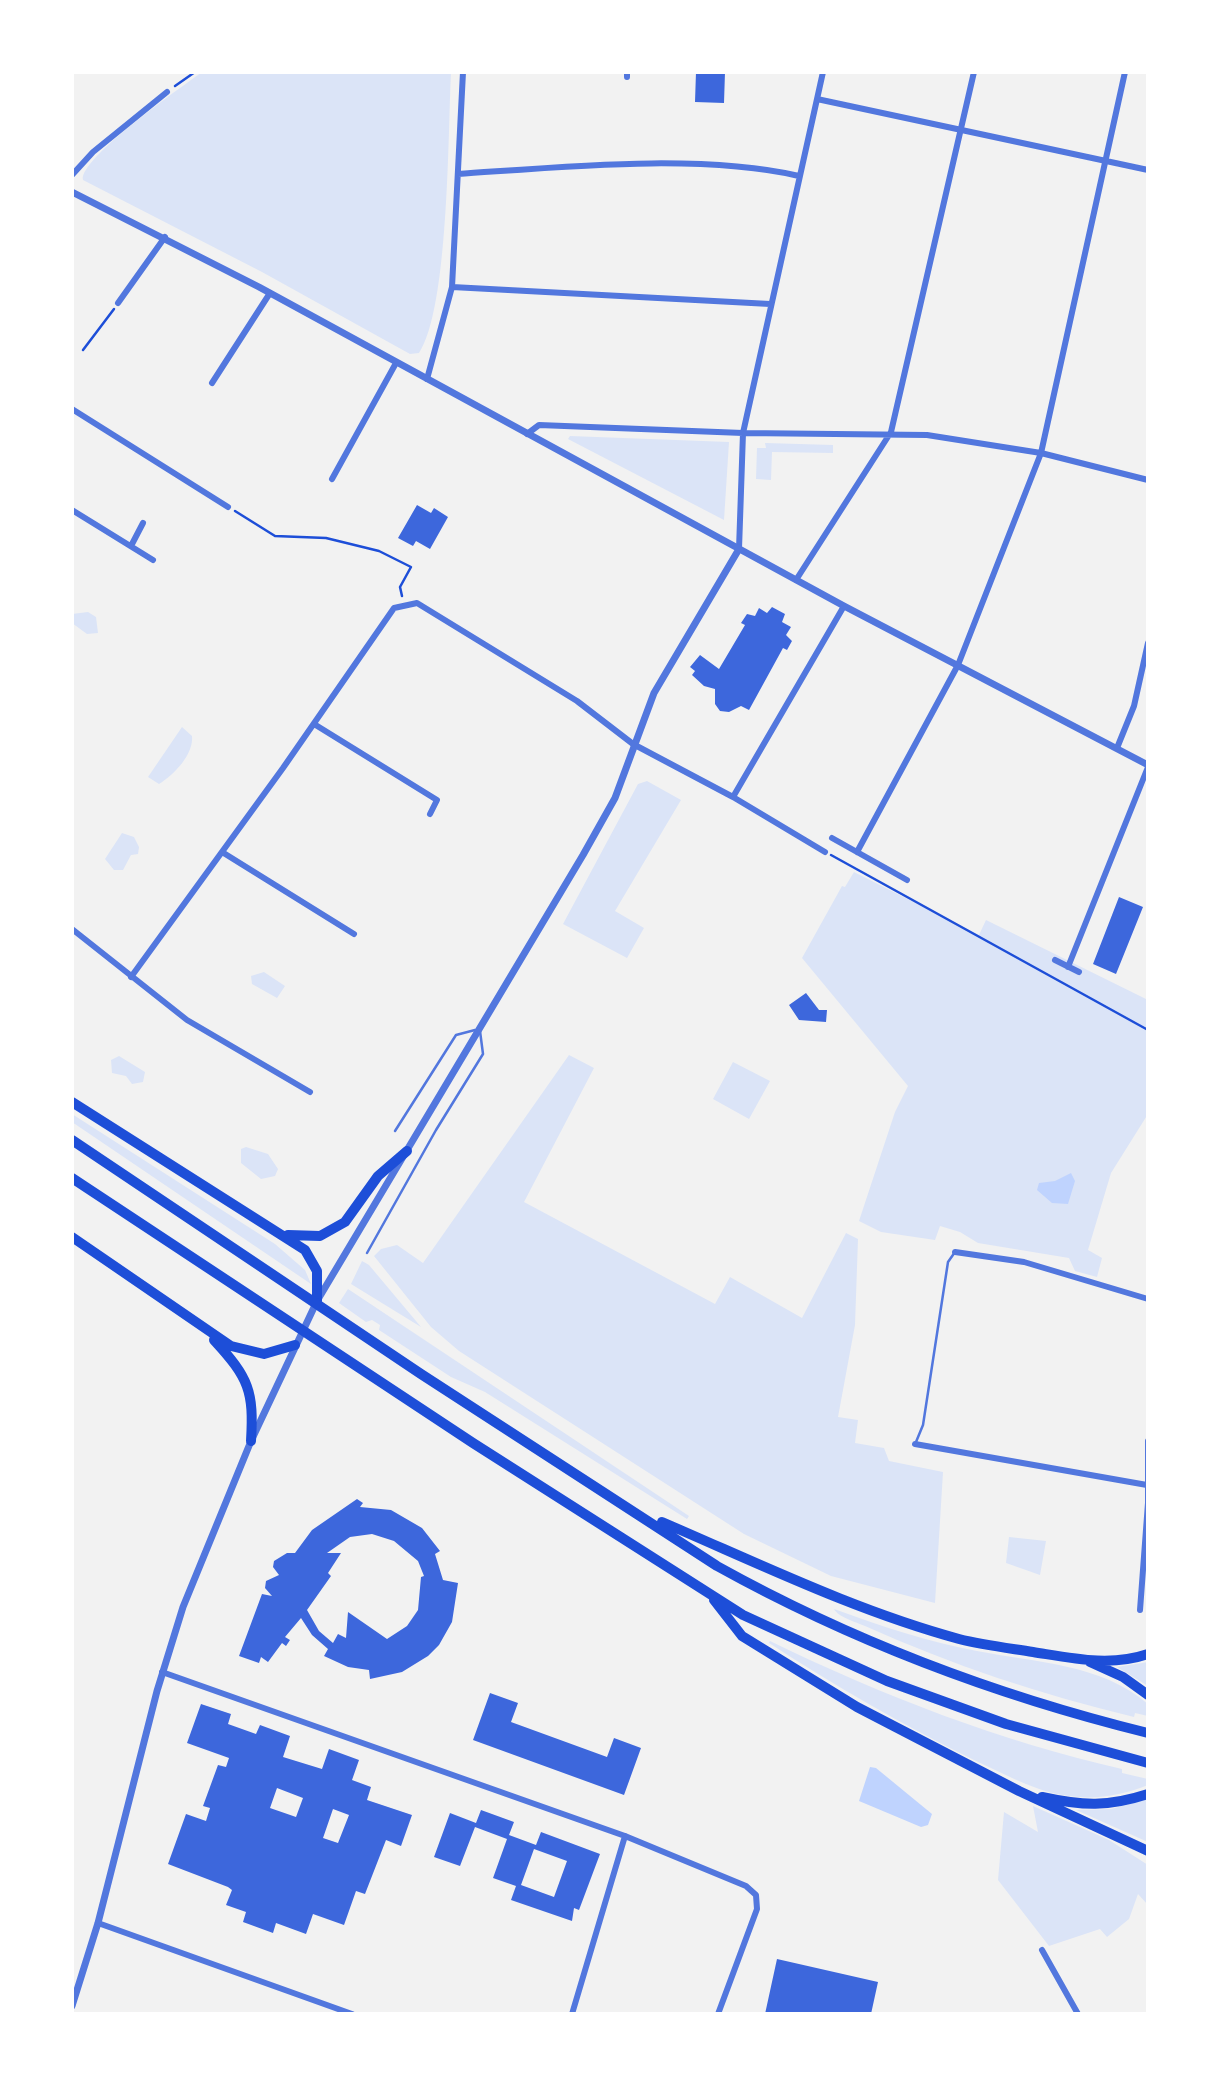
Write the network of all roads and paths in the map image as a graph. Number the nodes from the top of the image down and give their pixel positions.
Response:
1 (195, 72) edge
2 (463, 72) edge
3 (822, 72) edge
4 (974, 72) edge
5 (1125, 72) edge
6 (167, 92) joint
7 (817, 99) junction
8 (961, 130) junction
9 (1105, 161) junction
10 (1148, 170) edge
11 (458, 174) junction
12 (72, 175) edge
13 (799, 176) junction
14 (72, 192) edge
15 (165, 237) junction
16 (452, 287) junction
17 (270, 293) junction
18 (118, 303) joint
19 (770, 304) junction
20 (83, 350) dead end
21 (396, 363) junction
22 (427, 379) junction
23 (212, 383) dead end
24 (72, 409) edge
25 (891, 432) junction
26 (743, 433) junction
27 (527, 434) junction
28 (1041, 453) junction
29 (332, 479) dead end
30 (1148, 480) edge
31 (228, 507) joint
32 (72, 510) edge
33 (143, 523) dead end
34 (131, 546) junction
35 (739, 549) junction
36 (153, 560) dead end
37 (796, 580) junction
38 (405, 606) junction
39 (844, 606) junction
40 (1148, 643) edge
41 (958, 665) junction
42 (314, 724) junction
43 (633, 744) junction
44 (1117, 748) junction
45 (1148, 766) edge
46 (733, 797) junction
47 (429, 814) dead end
48 (832, 838) dead end
49 (222, 852) junction
50 (825, 852) joint
51 (857, 852) junction
52 (907, 880) dead end
53 (72, 929) edge
54 (354, 934) dead end
55 (1055, 960) dead end
56 (1069, 967) junction
57 (1079, 972) dead end
58 (131, 977) junction
59 (479, 1029) junction
60 (1148, 1030) edge
61 (310, 1092) dead end
62 (72, 1102) edge
63 (395, 1131) dead end
64 (72, 1140) edge
65 (407, 1151) junction
66 (72, 1178) edge
67 (72, 1186) edge
68 (122, 1211) junction
69 (270, 1227) junction
70 (72, 1237) edge
71 (955, 1252) joint
72 (367, 1253) dead end
73 (1148, 1299) edge
74 (317, 1301) junction
75 (204, 1330) junction
76 (295, 1345) junction
77 (251, 1441) junction
78 (1148, 1441) edge
79 (915, 1444) joint
80 (1147, 1485) edge
81 (637, 1512) junction
82 (710, 1595) junction
83 (1140, 1610) dead end
84 (1148, 1654) edge
85 (1087, 1661) junction
86 (162, 1672) junction
87 (1148, 1695) edge
88 (1148, 1733) edge
89 (1148, 1763) edge
90 (1019, 1791) junction
91 (1148, 1794) edge
92 (625, 1836) junction
93 (1148, 1851) edge
94 (98, 1923) junction
95 (1042, 1950) dead end
96 (72, 2006) edge
97 (352, 2014) edge
98 (572, 2014) edge
99 (718, 2014) edge
100 (1078, 2014) edge

1 - 6 path
2 - 11 street
3 - 7 street
4 - 8 street
5 - 9 street
6 - 12 street
7 - 8 street
7 - 13 street
8 - 9 street
8 - 25 street
9 - 10 street
9 - 28 street
11 - 13 street
11 - 16 street
13 - 19 street
14 - 15 street
15 - 17 street
15 - 18 street
16 - 19 street
16 - 22 street
17 - 21 street
17 - 23 street
18 - 20 path
19 - 26 street
21 - 22 street
21 - 29 street
22 - 27 street
24 - 31 street
25 - 26 street
25 - 28 street
25 - 37 street
26 - 27 street
26 - 35 street
27 - 35 street
28 - 30 street
28 - 41 street
31 - 38 path
32 - 34 street
33 - 34 street
34 - 36 street
35 - 37 street
35 - 43 street
37 - 39 street
38 - 42 street
38 - 43 street
39 - 41 street
39 - 46 street
40 - 44 street
41 - 44 street
41 - 51 street
42 - 47 street
42 - 49 street
43 - 46 street
43 - 59 street
44 - 45 street
45 - 56 street
46 - 50 street
48 - 51 street
49 - 54 street
49 - 58 street
50 - 60 path
51 - 52 street
53 - 58 street
55 - 56 street
56 - 57 street
58 - 61 street
59 - 63 lane
59 - 65 street
59 - 72 lane
62 - 69 highway
64 - 81 highway
65 - 69 highway
65 - 74 street
66 - 68 highway
67 - 68 highway
68 - 82 highway
69 - 74 highway
70 - 75 highway
71 - 73 street
71 - 79 lane
74 - 76 street
75 - 76 highway
75 - 77 highway
76 - 77 street
77 - 86 street
78 - 80 street
79 - 80 street
80 - 83 street
81 - 85 highway
81 - 88 highway
82 - 89 highway
82 - 90 highway
84 - 85 highway
85 - 87 highway
86 - 92 street
86 - 94 street
90 - 91 highway
90 - 93 highway
92 - 98 street
92 - 99 street
94 - 96 street
94 - 97 street
95 - 100 street

